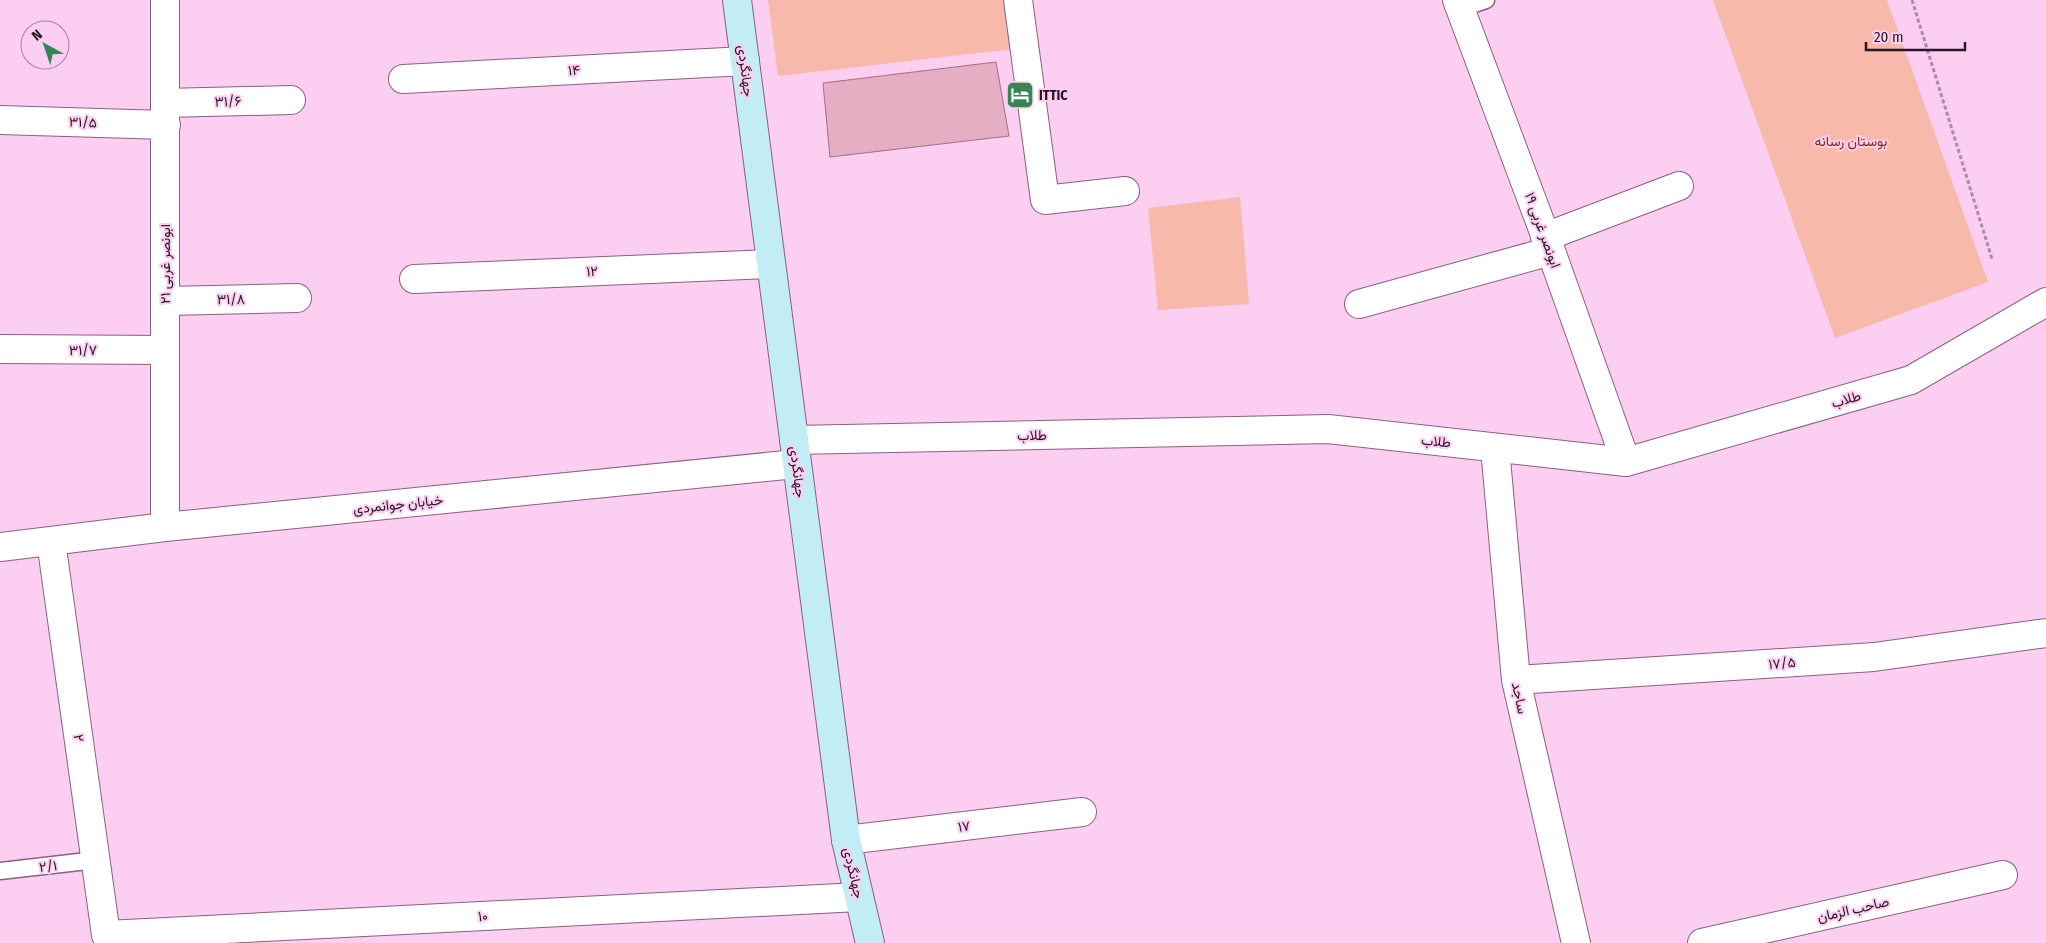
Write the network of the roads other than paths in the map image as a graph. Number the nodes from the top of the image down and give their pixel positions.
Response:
1 (165, 0) edge
2 (737, 0) edge
3 (1018, 0) edge
4 (1486, 0) edge
5 (1458, 5) edge
6 (745, 61) junction
7 (403, 79) dead end
8 (291, 100) dead end
9 (165, 114) junction
10 (0, 120) edge
11 (1679, 186) dead end
12 (1125, 191) dead end
13 (1548, 244) junction
14 (771, 264) junction
15 (414, 279) dead end
16 (297, 298) dead end
17 (165, 300) junction
18 (2046, 302) edge
19 (1359, 304) dead end
20 (0, 349) edge
21 (165, 350) junction
22 (1495, 448) junction
23 (795, 452) junction
24 (1626, 462) junction
25 (165, 527) junction
26 (51, 541) junction
27 (0, 547) edge
28 (2046, 633) edge
29 (1516, 680) junction
30 (1082, 812) dead end
31 (846, 840) junction
32 (96, 860) junction
33 (0, 871) edge
34 (2003, 875) dead end
35 (859, 897) junction
36 (106, 935) joint
37 (870, 943) edge
38 (1576, 943) edge
39 (1702, 943) edge

1 - 9 street, ابونصر غربی ۲۱
2 - 6 street, جهانگردی
3 - 12 street
4 - 5 lane
5 - 13 street, ابونصر غربی ۱۹
6 - 7 street, ۱۴
6 - 14 street, جهانگردی
8 - 9 street, ۳۱/۶
9 - 10 street, ۳۱/۵
9 - 17 street, ابونصر غربی ۲۱
11 - 13 street
13 - 19 street
13 - 24 street, ابونصر غربی ۱۹
14 - 15 street, ۱۲
14 - 23 street, جهانگردی
16 - 17 street, ۳۱/۸
17 - 21 street, ابونصر غربی ۲۱
18 - 24 street, طلاب
20 - 21 street, ۳۱/۷
21 - 25 street, ابونصر غربی ۲۱
22 - 23 street, طلاب
22 - 24 street, طلاب
22 - 29 street, ساجد
23 - 25 street, خیابان جوانمردی
23 - 31 street, جهانگردی
25 - 26 street, خیابان جوانمردی
26 - 27 street, خیابان جوانمردی
26 - 32 street, ۲
28 - 29 street, ۱۷/۵
29 - 38 street, ساجد
30 - 31 street, ۱۷
31 - 35 street, جهانگردی
32 - 33 lane, ۲/۱
32 - 36 street, ۲
34 - 39 street, صاحب الزمان
35 - 36 street, ۱۰
35 - 37 street, جهانگردی

